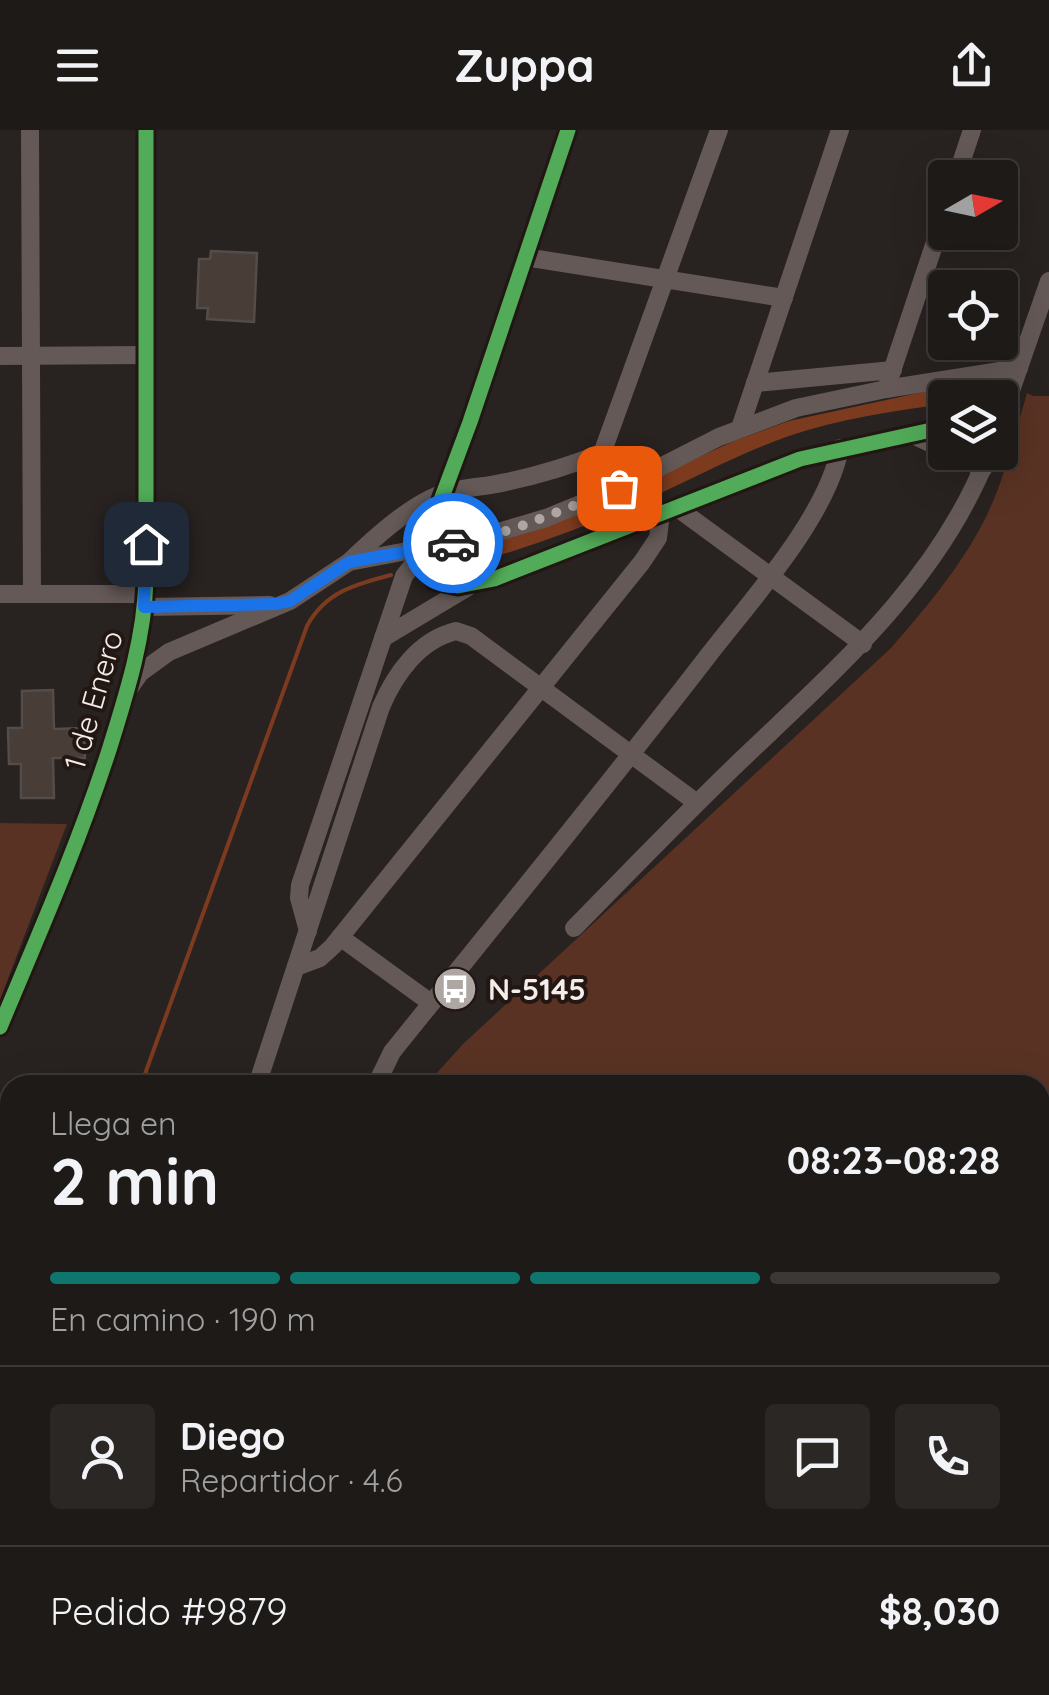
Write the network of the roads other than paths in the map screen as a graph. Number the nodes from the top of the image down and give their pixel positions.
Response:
1 (30, 130) edge
2 (146, 130) edge
3 (568, 130) edge
4 (719, 130) edge
5 (840, 130) edge
6 (972, 130) edge
7 (962, 160) edge
8 (932, 250) edge
9 (525, 257) junction
10 (665, 279) junction
11 (1049, 280) edge
12 (784, 298) junction
13 (146, 355) junction
14 (0, 356) edge
15 (31, 356) junction
16 (1019, 368) junction
17 (893, 370) junction
18 (1015, 380) edge
19 (755, 383) junction
20 (886, 388) junction
21 (740, 428) junction
22 (928, 430) edge
23 (910, 434) junction
24 (928, 443) edge
25 (840, 448) junction
26 (604, 452) junction
27 (981, 470) edge
28 (619, 488) junction
29 (444, 493) junction
30 (668, 510) junction
31 (426, 548) junction
32 (349, 562) junction
33 (770, 576) junction
34 (473, 584) junction
35 (0, 594) edge
36 (32, 594) junction
37 (145, 601) junction
38 (290, 601) junction
39 (383, 638) junction
40 (863, 644) junction
41 (541, 688) junction
42 (128, 690) junction
43 (632, 755) junction
44 (697, 803) junction
45 (574, 928) dead end
46 (308, 932) junction
47 (336, 941) junction
48 (296, 967) junction
49 (431, 1004) junction
50 (0, 1027) edge
51 (260, 1075) edge
52 (380, 1075) edge

1 - 15 street
2 - 13 street, 1 de Enero
3 - 9 street
4 - 10 street
5 - 12 street
6 - 7 street
8 - 17 street
9 - 10 street
9 - 29 street
10 - 12 street
10 - 26 street
11 - 16 street
12 - 19 street
13 - 15 street
13 - 37 street, 1 de Enero
14 - 15 street
15 - 36 street
16 - 18 street
16 - 20 street
17 - 19 street
17 - 20 street
19 - 21 street
20 - 21 street
21 - 28 street
22 - 23 street
23 - 24 street
23 - 25 street
25 - 30 street
25 - 33 street
26 - 28 street
26 - 29 street
27 - 40 street
28 - 31 street
29 - 31 street
29 - 32 street
30 - 33 street
30 - 34 street
30 - 41 street
31 - 32 street
31 - 34 street
31 - 39 street
32 - 38 street
33 - 40 street
33 - 43 street
34 - 39 street
35 - 36 street
36 - 37 street
37 - 38 street
37 - 42 street, 1 de Enero
38 - 42 street
39 - 46 street
40 - 44 street
41 - 43 street
41 - 46 street
41 - 47 street
42 - 50 street, 1 de Enero
43 - 44 street
43 - 49 street
44 - 45 street
46 - 47 street
46 - 48 street
47 - 48 street
47 - 49 street
48 - 51 street
49 - 52 street

